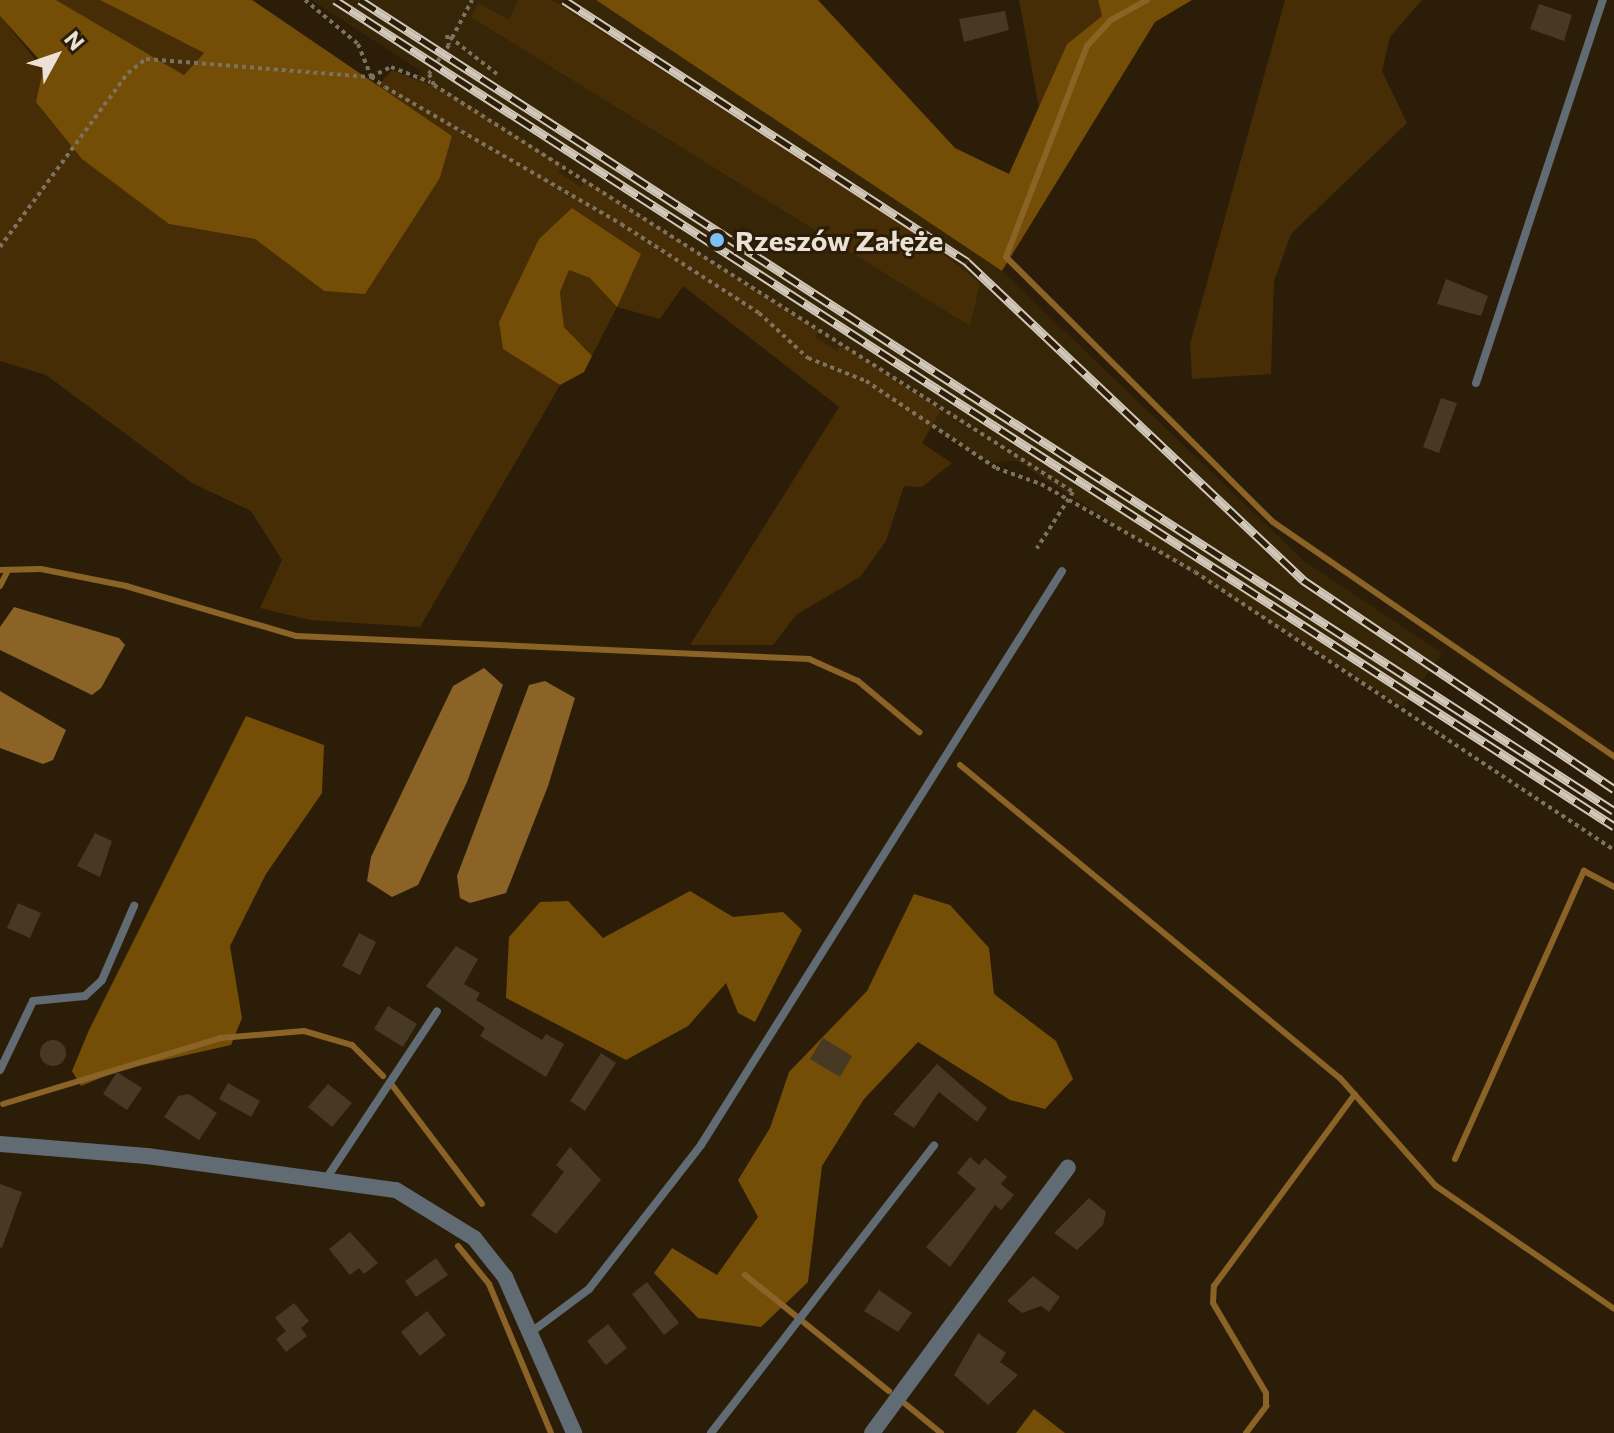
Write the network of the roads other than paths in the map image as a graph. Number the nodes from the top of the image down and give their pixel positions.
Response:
1 (1603, 0) edge
2 (1476, 383) dead end
3 (1062, 571) dead end
4 (134, 906) dead end
5 (437, 1011) dead end
6 (0, 1070) edge
7 (0, 1144) edge
8 (934, 1145) dead end
9 (1068, 1167) dead end
10 (326, 1179) junction
11 (530, 1333) junction
12 (574, 1433) edge
13 (711, 1433) edge
14 (872, 1433) edge

1 - 2 lane
3 - 11 lane
4 - 6 lane
5 - 10 lane
7 - 10 street
8 - 13 lane
9 - 14 street
10 - 11 street
11 - 12 street

